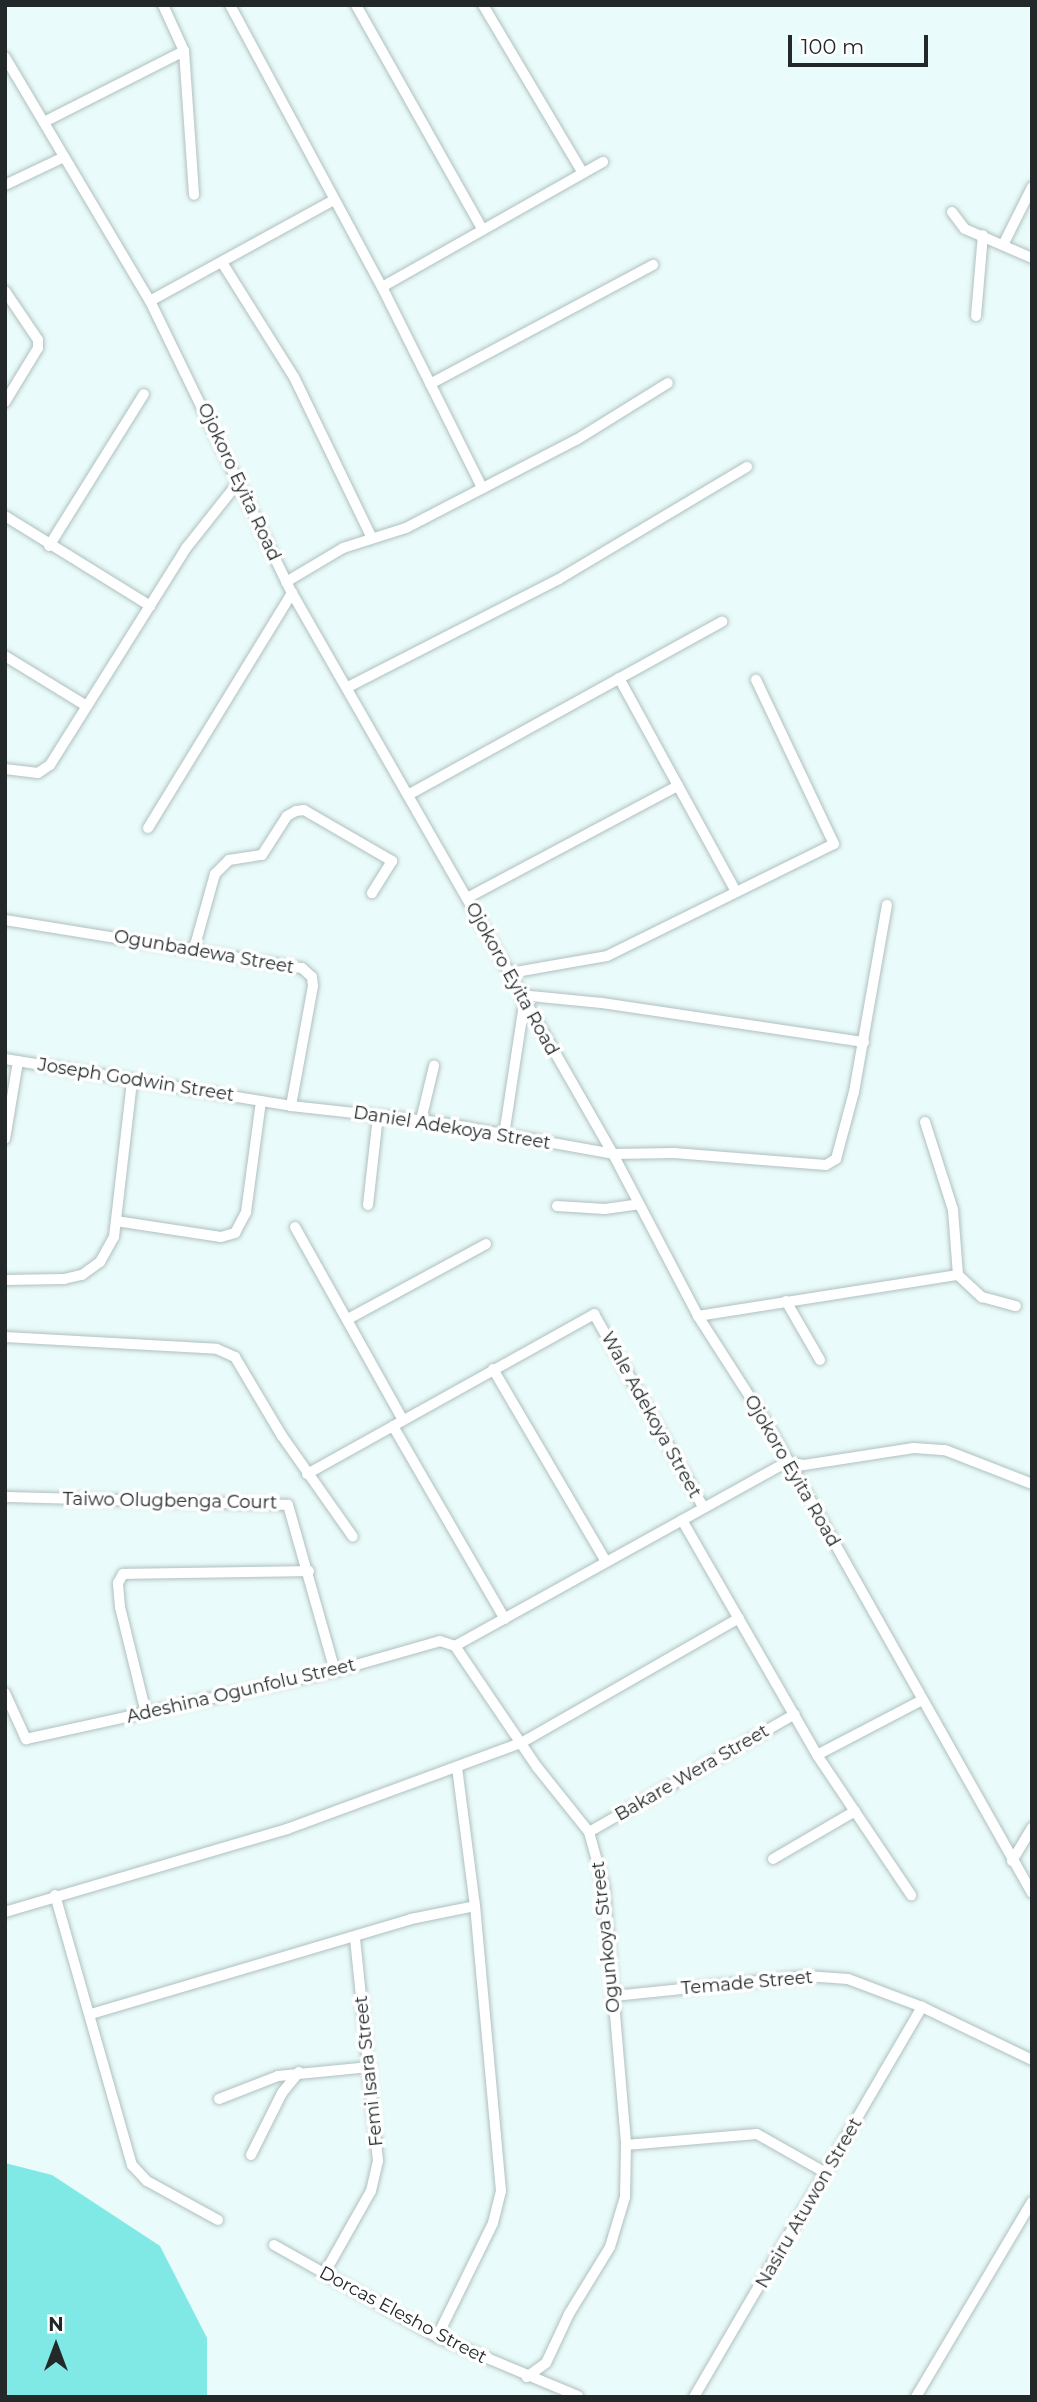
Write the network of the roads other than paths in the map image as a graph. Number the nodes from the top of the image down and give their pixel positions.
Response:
1 (163, 5) edge
2 (230, 5) edge
3 (356, 5) edge
4 (483, 5) edge
5 (184, 51) junction
6 (5, 57) edge
7 (44, 122) junction
8 (62, 158) junction
9 (603, 162) dead end
10 (582, 172) junction
11 (5, 185) edge
12 (1032, 187) edge
13 (194, 195) dead end
14 (334, 200) junction
15 (952, 212) dead end
16 (483, 230) junction
17 (983, 235) junction
18 (1003, 245) junction
19 (1032, 258) edge
20 (223, 264) junction
21 (653, 265) dead end
22 (382, 287) junction
23 (5, 291) edge
24 (150, 300) junction
25 (976, 316) dead end
26 (668, 383) dead end
27 (430, 384) junction
28 (144, 394) dead end
29 (5, 402) edge
30 (747, 467) dead end
31 (237, 484) junction
32 (482, 488) junction
33 (5, 516) edge
34 (372, 538) junction
35 (49, 546) junction
36 (286, 582) junction
37 (292, 593) junction
38 (149, 606) junction
39 (722, 621) dead end
40 (5, 656) edge
41 (619, 678) junction
42 (756, 680) dead end
43 (348, 687) junction
44 (85, 705) junction
45 (5, 768) edge
46 (678, 786) junction
47 (408, 796) junction
48 (148, 828) dead end
49 (735, 890) junction
50 (372, 893) dead end
51 (467, 898) junction
52 (887, 905) dead end
53 (5, 920) edge
54 (194, 949) junction
55 (510, 973) junction
56 (522, 999) junction
57 (864, 1042) junction
58 (5, 1059) edge
59 (18, 1061) junction
60 (434, 1066) dead end
61 (132, 1081) junction
62 (261, 1101) junction
63 (291, 1106) junction
64 (378, 1116) junction
65 (421, 1121) junction
66 (925, 1122) dead end
67 (504, 1135) junction
68 (5, 1139) edge
69 (613, 1154) junction
70 (639, 1204) junction
71 (368, 1205) dead end
72 (556, 1206) dead end
73 (116, 1221) junction
74 (295, 1227) dead end
75 (486, 1244) dead end
76 (958, 1276) junction
77 (5, 1279) edge
78 (786, 1301) junction
79 (1016, 1306) dead end
80 (698, 1316) junction
81 (348, 1319) junction
82 (5, 1337) edge
83 (820, 1360) dead end
84 (493, 1369) junction
85 (403, 1420) junction
86 (393, 1426) junction
87 (787, 1462) junction
88 (307, 1474) junction
89 (1032, 1484) edge
90 (5, 1497) edge
91 (703, 1507) junction
92 (682, 1520) junction
93 (353, 1537) dead end
94 (605, 1560) junction
95 (309, 1571) junction
96 (739, 1618) junction
97 (505, 1619) junction
98 (455, 1646) junction
99 (335, 1671) junction
100 (5, 1693) edge
101 (922, 1700) junction
102 (146, 1713) junction
103 (795, 1714) junction
104 (521, 1744) junction
105 (817, 1755) junction
106 (457, 1767) junction
107 (855, 1811) junction
108 (1032, 1828) edge
109 (589, 1832) junction
110 (773, 1859) dead end
111 (1012, 1861) junction
112 (1032, 1893) edge
113 (55, 1895) junction
114 (911, 1895) dead end
115 (475, 1906) junction
116 (5, 1912) edge
117 (355, 1938) junction
118 (614, 1996) junction
119 (922, 2007) junction
120 (91, 2014) junction
121 (1032, 2060) edge
122 (370, 2067) junction
123 (299, 2072) junction
124 (219, 2099) dead end
125 (626, 2146) junction
126 (251, 2155) dead end
127 (826, 2173) junction
128 (1032, 2202) edge
129 (218, 2220) dead end
130 (274, 2245) dead end
131 (324, 2274) junction
132 (437, 2337) junction
133 (527, 2377) junction
134 (578, 2396) edge
135 (694, 2397) edge
136 (916, 2397) edge

1 - 5 street
2 - 14 street
3 - 16 street
4 - 10 street
5 - 7 street
5 - 13 street
6 - 7 street, Ojokoro Eyita Road
7 - 8 street, Ojokoro Eyita Road
8 - 11 street
8 - 24 street, Ojokoro Eyita Road
9 - 10 street
10 - 16 street
12 - 18 street
14 - 20 street
14 - 22 street
15 - 17 street
16 - 22 street
17 - 18 street
17 - 25 street
18 - 19 street
20 - 24 street
20 - 34 street
21 - 27 street
22 - 27 street
23 - 29 street
24 - 31 street, Ojokoro Eyita Road
26 - 32 street
27 - 32 street
28 - 35 street
30 - 43 street
31 - 36 street, Ojokoro Eyita Road
31 - 38 street
32 - 34 street
33 - 35 street
34 - 36 street
35 - 38 street
36 - 37 street, Ojokoro Eyita Road
37 - 43 street, Ojokoro Eyita Road
37 - 48 street
38 - 44 street
39 - 41 street
40 - 44 street
41 - 46 street
41 - 47 street
42 - 49 street
43 - 47 street, Ojokoro Eyita Road
44 - 45 street
46 - 49 street
46 - 51 street
47 - 51 street, Ojokoro Eyita Road
49 - 55 street
50 - 54 street
51 - 55 street, Ojokoro Eyita Road
52 - 57 street, Daniel Adekoya Street
53 - 54 street, Ogunbadewa Street
54 - 63 street, Ogunbadewa Street
55 - 56 street, Ojokoro Eyita Road
56 - 57 street
56 - 67 street
56 - 69 street, Ojokoro Eyita Road
57 - 69 street, Daniel Adekoya Street
58 - 59 street
59 - 61 street, Joseph Godwin Street
59 - 68 street, Joseph Godwin Street
60 - 65 street
61 - 62 street, Joseph Godwin Street
61 - 73 street
62 - 63 street, Joseph Godwin Street
62 - 73 street
63 - 64 street, Daniel Adekoya Street
64 - 65 street, Daniel Adekoya Street
64 - 71 street
65 - 67 street, Daniel Adekoya Street
66 - 76 street
67 - 69 street, Daniel Adekoya Street
69 - 70 street, Ojokoro Eyita Road
70 - 72 street
70 - 80 street, Ojokoro Eyita Road
73 - 77 street
74 - 81 street
75 - 81 street
76 - 78 street
76 - 79 street
78 - 80 street
78 - 83 street
80 - 87 street, Ojokoro Eyita Road
81 - 85 street
82 - 88 street
84 - 85 street
84 - 91 street, Wale Adekoya Street
84 - 94 street
85 - 86 street
86 - 88 street
86 - 97 street
87 - 89 street
87 - 91 street
87 - 101 street, Ojokoro Eyita Road
88 - 93 street
90 - 95 street, Taiwo Olugbenga Court
91 - 92 street
92 - 94 street
92 - 96 street
94 - 97 street
95 - 99 street, Taiwo Olugbenga Court
95 - 102 street
96 - 103 street
96 - 104 street
97 - 98 street
98 - 99 street, Adeshina Ogunfolu Street
98 - 104 street, Ogunkoya Street
99 - 102 street, Adeshina Ogunfolu Street
100 - 102 street, Adeshina Ogunfolu Street
101 - 105 street
101 - 111 street, Ojokoro Eyita Road
103 - 105 street
103 - 109 street, Bakare Wera Street
104 - 106 street
104 - 109 street, Ogunkoya Street
105 - 107 street
106 - 113 street
106 - 115 street
107 - 110 street
107 - 114 street
108 - 111 street
109 - 118 street, Ogunkoya Street
111 - 112 street, Ojokoro Eyita Road
113 - 116 street
113 - 120 street
115 - 117 street
115 - 132 street
117 - 120 street
117 - 122 street, Femi Isara Street
118 - 119 street, Temade Street
118 - 125 street, Ogunkoya Street
119 - 121 street, Temade Street
119 - 127 street, Nasiru Atuwon Street
120 - 129 street
122 - 123 street
122 - 131 street, Femi Isara Street
123 - 124 street
123 - 126 street
125 - 127 street
125 - 133 street
127 - 135 street, Nasiru Atuwon Street
128 - 136 street
130 - 131 street, Dorcas Elesho Street
131 - 132 street, Dorcas Elesho Street
132 - 133 street, Dorcas Elesho Street
133 - 134 street, Dorcas Elesho Street

